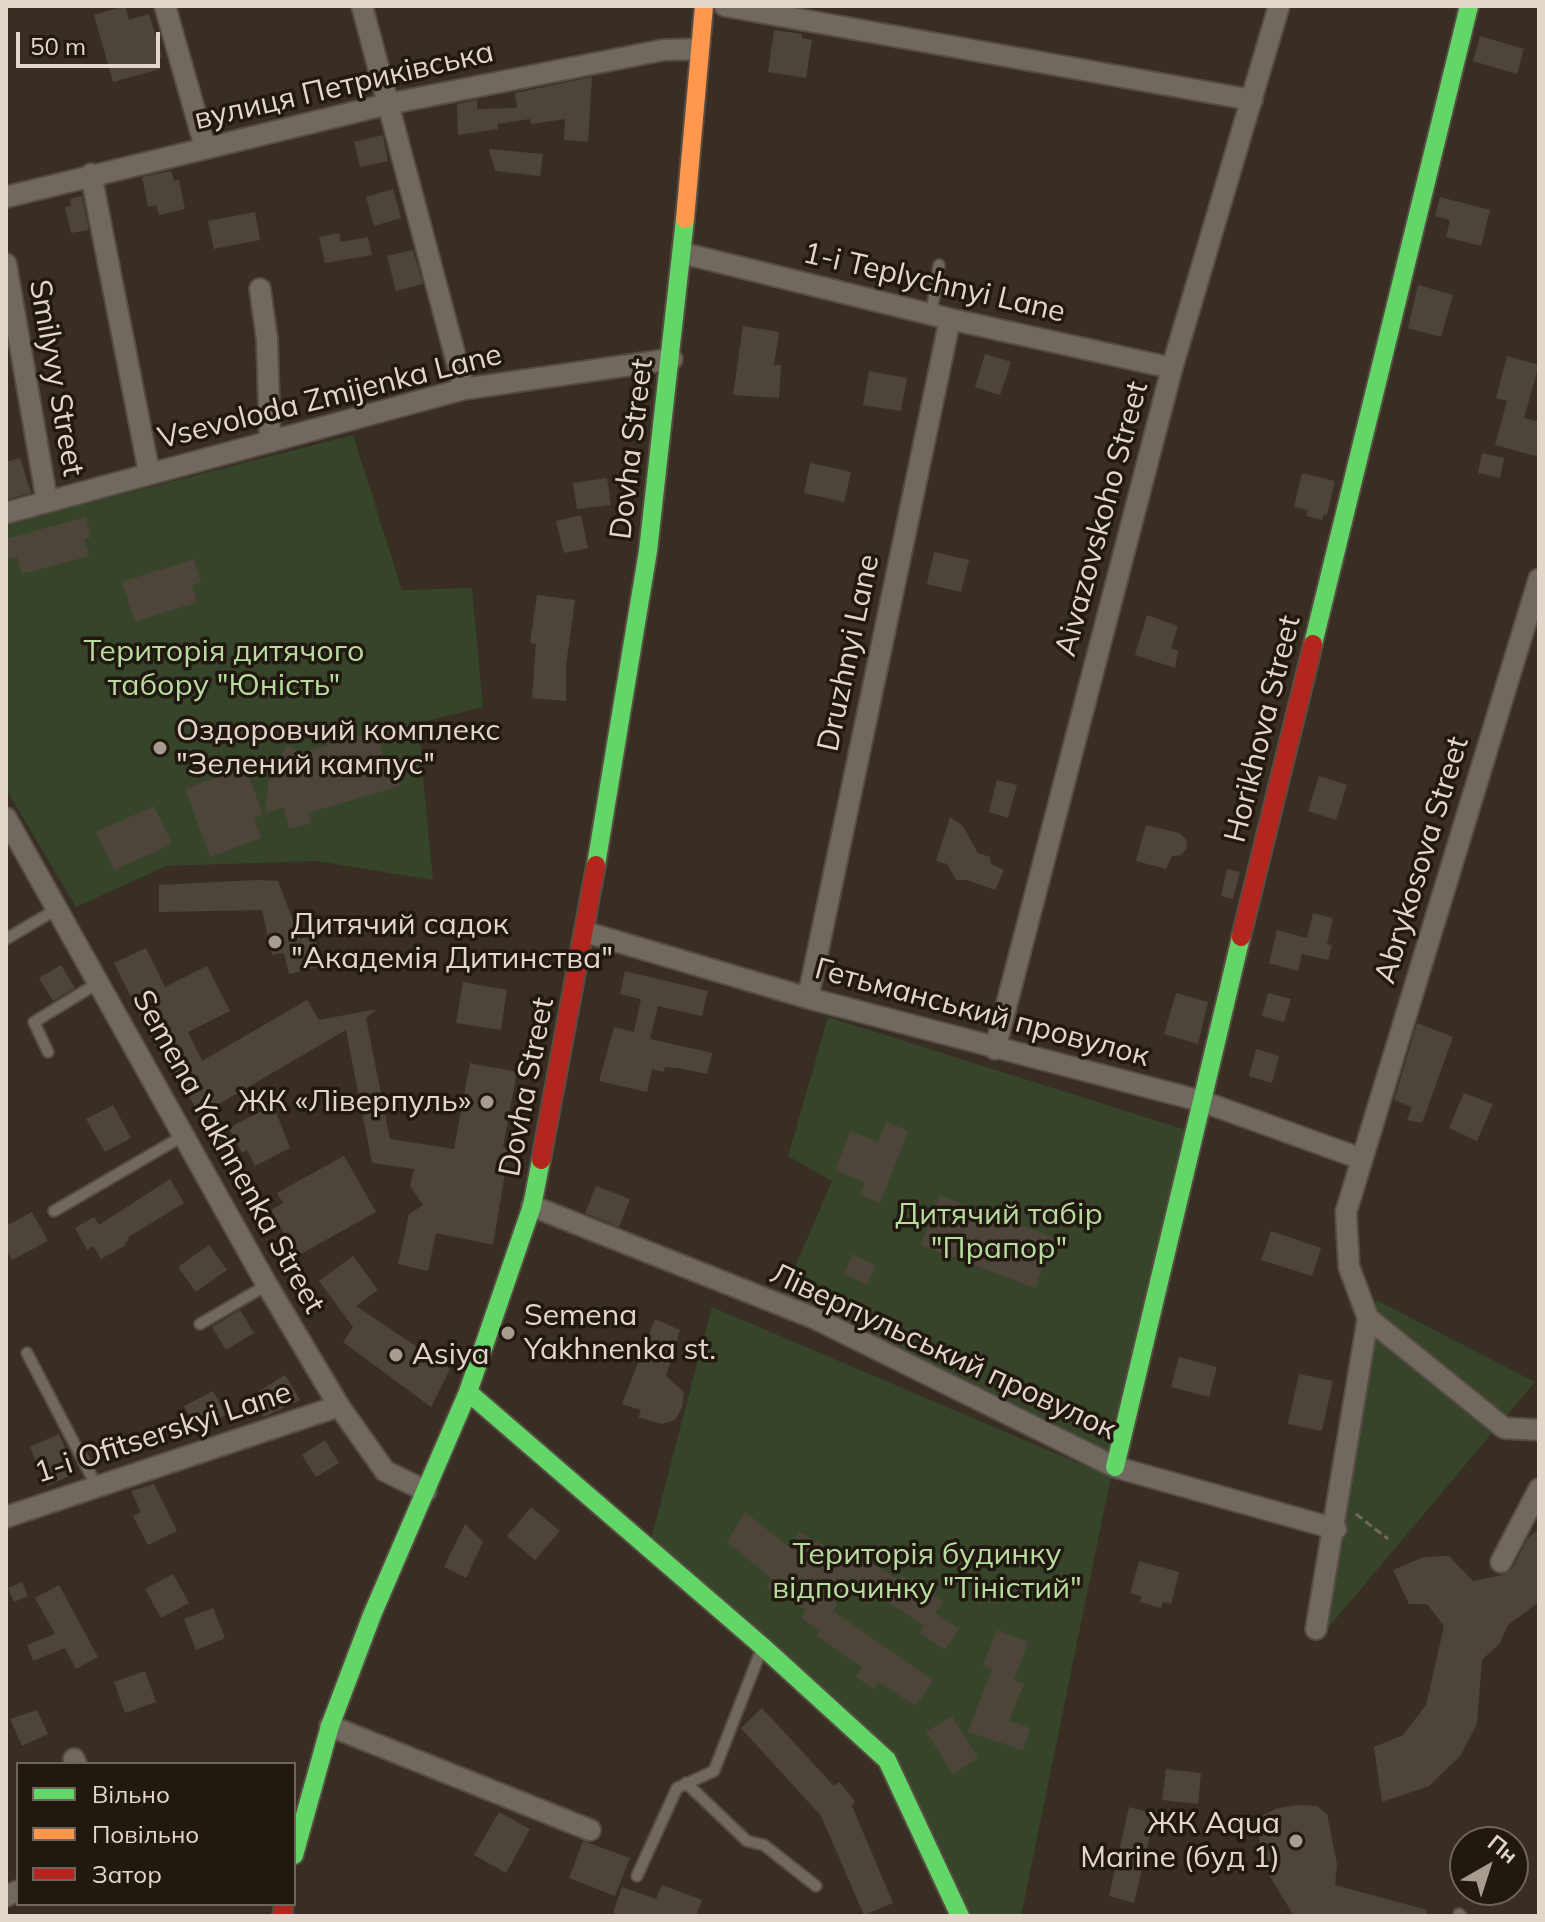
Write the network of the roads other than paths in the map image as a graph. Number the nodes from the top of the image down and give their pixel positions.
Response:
1 (165, 6) edge
2 (362, 6) edge
3 (704, 6) edge
4 (725, 6) edge
5 (1279, 6) edge
6 (1469, 6) edge
7 (699, 49) junction
8 (1252, 100) junction
9 (388, 104) junction
10 (205, 147) junction
11 (91, 174) junction
12 (6, 197) edge
13 (682, 253) junction
14 (6, 264) edge
15 (939, 265) dead end
16 (260, 289) dead end
17 (941, 317) junction
18 (672, 359) junction
19 (1172, 368) junction
20 (464, 389) junction
21 (270, 440) junction
22 (149, 472) junction
23 (47, 501) junction
24 (6, 513) edge
25 (1539, 579) edge
26 (6, 818) edge
27 (57, 909) junction
28 (585, 932) junction
29 (6, 939) edge
30 (98, 983) junction
31 (808, 998) junction
32 (995, 1049) junction
33 (48, 1052) dead end
34 (1201, 1101) junction
35 (183, 1136) junction
36 (1362, 1159) junction
37 (532, 1206) junction
38 (54, 1211) dead end
39 (267, 1285) junction
40 (1368, 1318) junction
41 (200, 1324) dead end
42 (27, 1353) dead end
43 (468, 1392) junction
44 (339, 1406) junction
45 (1539, 1430) edge
46 (1115, 1467) junction
47 (97, 1487) junction
48 (1539, 1489) edge
49 (426, 1491) junction
50 (6, 1517) edge
51 (1336, 1529) junction
52 (1501, 1562) dead end
53 (1316, 1629) dead end
54 (762, 1646) junction
55 (330, 1726) junction
56 (686, 1783) junction
57 (590, 1830) dead end
58 (296, 1848) edge
59 (637, 1876) dead end
60 (816, 1886) dead end
61 (960, 1916) edge

1 - 10 street
2 - 9 street
3 - 7 street, Dovha Street
4 - 8 street
5 - 8 street, Aivazovskoho Street
6 - 34 street, Horikhova Street
7 - 9 street, вулиця Петриківська
7 - 13 street, Dovha Street
8 - 19 street, Aivazovskoho Street
9 - 10 street, вулиця Петриківська
9 - 20 street
10 - 11 street, вулиця Петриківська
11 - 12 street, вулиця Петриківська
11 - 22 street
13 - 17 street, 1-i Teplychnyi Lane
13 - 18 street, Dovha Street
14 - 23 street, Smilyvy Street
15 - 17 lane
16 - 21 street
17 - 19 street, 1-i Teplychnyi Lane
17 - 31 street, Druzhnyi Lane
18 - 20 street, Vsevoloda Zmijenka Lane
18 - 28 street, Dovha Street
19 - 32 street, Aivazovskoho Street
20 - 21 street, Vsevoloda Zmijenka Lane
21 - 22 street, Vsevoloda Zmijenka Lane
22 - 23 street, Vsevoloda Zmijenka Lane
23 - 24 street, Vsevoloda Zmijenka Lane
25 - 36 street, Abrykosova Street
26 - 27 street, Semena Yakhnenka Street
27 - 29 lane
27 - 30 street, Semena Yakhnenka Street
28 - 31 street, Гетьманський провулок
28 - 37 street, Dovha Street
30 - 33 lane
30 - 35 street, Semena Yakhnenka Street
31 - 32 street, Гетьманський провулок
32 - 34 street, Гетьманський провулок
34 - 36 street, Гетьманський провулок
34 - 46 street, Horikhova Street
35 - 38 lane
35 - 39 street, Semena Yakhnenka Street
36 - 40 street, Abrykosova Street
37 - 43 street, Dovha Street
37 - 46 street, Ліверпульський провулок
39 - 41 lane
39 - 44 street, Semena Yakhnenka Street
40 - 45 street
40 - 51 street
42 - 47 lane
43 - 49 street, Dovha Street
43 - 54 street
44 - 47 street, 1-i Ofitserskyi Lane
44 - 49 street, Semena Yakhnenka Street
46 - 51 street, Ліверпульський провулок
47 - 50 street, 1-i Ofitserskyi Lane
48 - 52 street
49 - 55 street, Dovha Street
51 - 53 street
54 - 56 lane
54 - 61 street
55 - 57 street
55 - 58 street, Dovha Street
56 - 59 lane
56 - 60 lane

